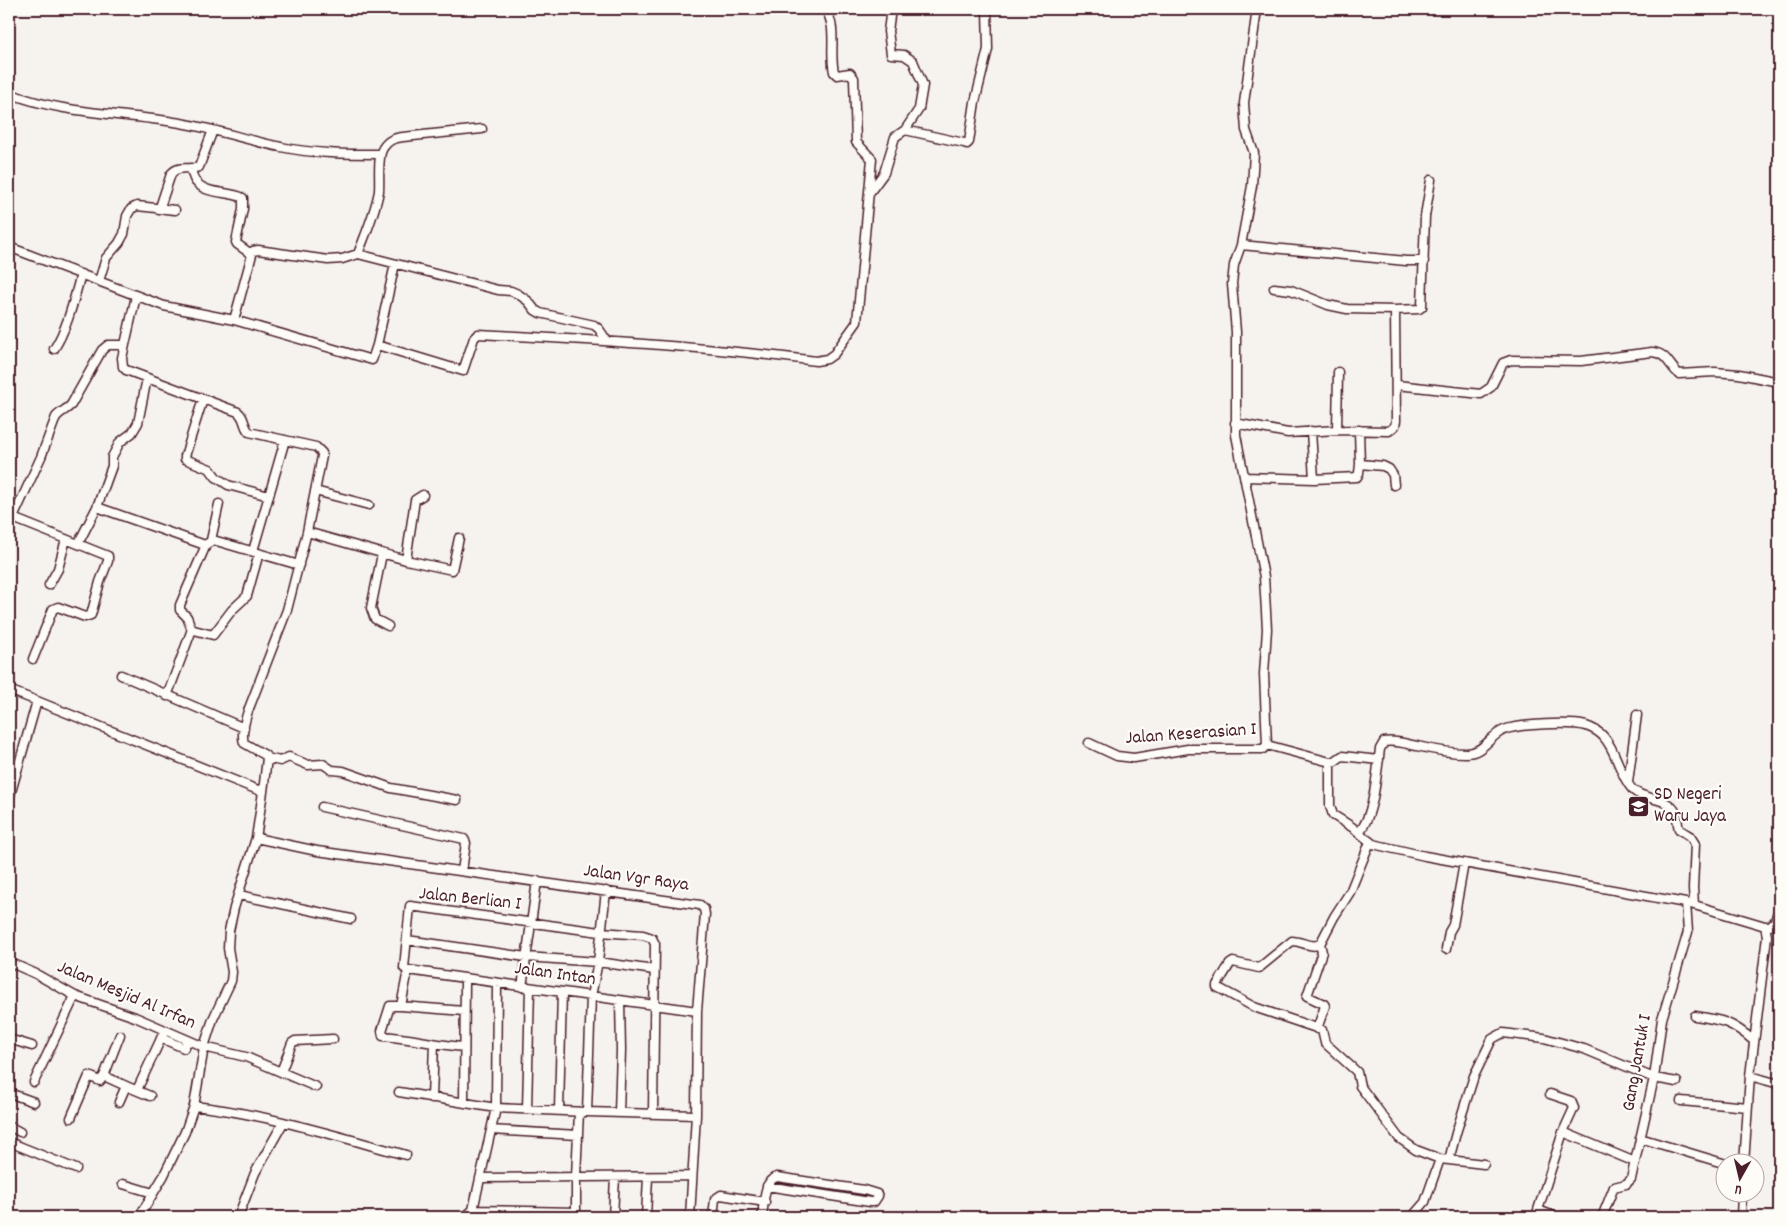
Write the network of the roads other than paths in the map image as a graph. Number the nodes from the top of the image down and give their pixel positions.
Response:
1 (825, 9) edge
2 (891, 9) edge
3 (987, 9) edge
4 (1257, 9) edge
5 (9, 93) edge
6 (482, 129) dead end
7 (213, 130) junction
8 (905, 130) junction
9 (380, 154) junction
10 (191, 168) junction
11 (1431, 180) dead end
12 (869, 193) junction
13 (159, 210) junction
14 (175, 210) dead end
15 (1241, 244) junction
16 (9, 247) edge
17 (251, 254) junction
18 (358, 254) junction
19 (1424, 261) junction
20 (395, 264) junction
21 (82, 274) junction
22 (99, 281) junction
23 (1274, 288) dead end
24 (136, 296) junction
25 (1395, 310) junction
26 (234, 320) junction
27 (607, 340) junction
28 (125, 345) junction
29 (377, 345) junction
30 (54, 349) dead end
31 (1338, 372) dead end
32 (147, 378) junction
33 (1779, 382) edge
34 (1397, 385) junction
35 (203, 399) junction
36 (1235, 423) junction
37 (1338, 430) junction
38 (1359, 430) junction
39 (1311, 431) junction
40 (285, 440) junction
41 (1360, 464) junction
42 (1245, 477) junction
43 (1314, 479) junction
44 (1394, 486) dead end
45 (315, 490) junction
46 (423, 495) dead end
47 (269, 496) junction
48 (219, 504) dead end
49 (369, 505) dead end
50 (97, 506) junction
51 (11, 518) edge
52 (307, 532) junction
53 (459, 538) dead end
54 (66, 539) junction
55 (209, 543) junction
56 (78, 544) junction
57 (256, 552) junction
58 (382, 554) junction
59 (406, 560) junction
60 (299, 565) junction
61 (49, 585) dead end
62 (388, 626) dead end
63 (192, 630) junction
64 (33, 660) dead end
65 (120, 675) dead end
66 (9, 690) edge
67 (167, 696) junction
68 (37, 701) junction
69 (1637, 715) dead end
70 (244, 728) junction
71 (1089, 744) dead end
72 (1267, 745) junction
73 (266, 758) junction
74 (1378, 760) junction
75 (1330, 762) junction
76 (1628, 782) junction
77 (264, 792) junction
78 (9, 799) edge
79 (457, 800) dead end
80 (322, 807) dead end
81 (1359, 832) junction
82 (256, 838) junction
83 (1370, 842) junction
84 (1464, 863) junction
85 (462, 871) junction
86 (537, 881) junction
87 (606, 891) junction
88 (239, 895) junction
89 (1686, 903) junction
90 (1694, 905) junction
91 (1779, 908) edge
92 (352, 919) dead end
93 (531, 922) junction
94 (1765, 926) junction
95 (600, 932) junction
96 (406, 940) junction
97 (1320, 944) junction
98 (1446, 949) dead end
99 (526, 957) junction
100 (9, 962) edge
101 (598, 962) junction
102 (408, 970) junction
103 (654, 970) junction
104 (465, 979) junction
105 (497, 983) junction
106 (526, 988) junction
107 (562, 992) junction
108 (75, 996) junction
109 (591, 996) junction
110 (620, 1000) junction
111 (654, 1005) junction
112 (401, 1006) junction
113 (464, 1011) junction
114 (697, 1011) junction
115 (1695, 1016) dead end
116 (1317, 1029) junction
117 (165, 1030) junction
118 (120, 1035) dead end
119 (161, 1038) junction
120 (9, 1039) edge
121 (333, 1039) dead end
122 (188, 1040) junction
123 (1754, 1041) junction
124 (434, 1044) junction
125 (32, 1046) dead end
126 (204, 1047) junction
127 (464, 1047) junction
128 (281, 1072) junction
129 (104, 1076) junction
130 (1750, 1076) junction
131 (1654, 1078) junction
132 (34, 1082) dead end
133 (1677, 1082) dead end
134 (1779, 1084) edge
135 (126, 1086) junction
136 (316, 1087) dead end
137 (137, 1090) junction
138 (399, 1092) dead end
139 (9, 1093) edge
140 (1550, 1094) dead end
141 (150, 1096) dead end
142 (432, 1098) junction
143 (1681, 1101) dead end
144 (34, 1102) dead end
145 (119, 1102) dead end
146 (464, 1103) junction
147 (194, 1106) junction
148 (1748, 1107) junction
149 (496, 1108) junction
150 (527, 1110) junction
151 (559, 1110) junction
152 (583, 1112) junction
153 (618, 1113) junction
154 (653, 1114) junction
155 (696, 1115) junction
156 (71, 1118) dead end
157 (283, 1123) junction
158 (9, 1126) edge
159 (491, 1130) junction
160 (20, 1132) dead end
161 (1563, 1132) junction
162 (578, 1135) junction
163 (1640, 1138) junction
164 (9, 1142) edge
165 (1745, 1154) edge
166 (406, 1155) dead end
167 (1440, 1159) junction
168 (1449, 1160) junction
169 (1716, 1161) edge
170 (1635, 1162) junction
171 (1484, 1164) dead end
172 (76, 1170) dead end
173 (692, 1176) junction
174 (615, 1177) junction
175 (648, 1177) junction
176 (480, 1178) junction
177 (576, 1178) junction
178 (123, 1184) dead end
179 (767, 1186) junction
180 (154, 1193) junction
181 (764, 1202) junction
182 (1742, 1204) edge
183 (473, 1210) junction
184 (1537, 1214) edge
185 (576, 1215) edge
186 (139, 1217) edge
187 (238, 1217) edge
188 (465, 1217) edge
189 (613, 1217) edge
190 (646, 1217) edge
191 (690, 1217) edge
192 (712, 1217) edge
193 (762, 1217) edge
194 (1412, 1217) edge
195 (1556, 1217) edge
196 (1602, 1217) edge
197 (1741, 1217) edge

1 - 12 street
2 - 8 street
3 - 8 street
4 - 15 street
5 - 7 street
6 - 9 street
7 - 9 street
7 - 10 street
8 - 12 street
9 - 18 street
10 - 13 street
10 - 17 street
11 - 19 street
12 - 27 street
13 - 14 street
13 - 22 street
15 - 19 street
15 - 36 street
16 - 21 street
17 - 18 street
17 - 26 street
18 - 20 street
19 - 25 street
20 - 27 street
20 - 29 street
21 - 22 street
21 - 30 street
22 - 24 street
23 - 25 street
24 - 26 street
24 - 28 street
25 - 34 street
26 - 29 street
27 - 29 street
28 - 32 street
28 - 51 street
31 - 37 street
32 - 35 street
32 - 50 street
33 - 34 street
34 - 38 street
35 - 40 street
35 - 47 street
36 - 39 street
36 - 42 street
37 - 38 street
37 - 39 street
38 - 41 street
39 - 43 street
40 - 45 street
40 - 47 street
41 - 43 street
41 - 44 street
42 - 43 street
42 - 72 street
45 - 49 street
45 - 52 street
46 - 59 street
47 - 57 street
48 - 55 street
50 - 55 street
50 - 56 street
51 - 54 street
52 - 58 street
52 - 60 street
53 - 59 street
54 - 56 street
54 - 61 street
55 - 57 street
55 - 63 street
56 - 64 street
57 - 60 street
57 - 63 street
58 - 59 street
58 - 62 street
60 - 70 street
63 - 67 street
65 - 67 street
66 - 68 street
67 - 70 street
68 - 77 street
68 - 78 street
69 - 76 street
70 - 73 street
71 - 72 street, Jalan Keserasian I
72 - 75 street
73 - 77 street
73 - 79 street
74 - 75 street
74 - 76 street
74 - 81 street
75 - 81 street
76 - 90 street
77 - 82 street
80 - 85 street
81 - 83 street
82 - 85 street, Jalan Vgr Raya
82 - 88 street
83 - 84 street
83 - 97 street
84 - 89 street
84 - 98 street
85 - 86 street, Jalan Vgr Raya
86 - 87 street, Jalan Vgr Raya
86 - 93 street
87 - 95 street
87 - 114 street, Jalan Vgr Raya
88 - 92 street
88 - 126 street
89 - 90 street
89 - 131 street, Gang Jantuk I
90 - 94 street
91 - 94 street
93 - 95 street
93 - 96 street, Jalan Berlian I
93 - 99 street
94 - 123 street
95 - 101 street
95 - 103 street
96 - 99 street
96 - 102 street, Jalan Berlian I
97 - 116 street
97 - 116 street
99 - 101 street
99 - 106 street
100 - 108 street, Jalan Mesjid Al Irfan
101 - 103 street
101 - 109 street
102 - 104 street, Jalan Intan
102 - 112 street
103 - 111 street
104 - 105 street, Jalan Intan
104 - 113 street
105 - 106 street, Jalan Intan
105 - 149 street
106 - 107 street, Jalan Intan
106 - 150 street
107 - 109 street, Jalan Intan
107 - 151 street
108 - 117 street, Jalan Mesjid Al Irfan
108 - 132 street
109 - 110 street, Jalan Intan
109 - 152 street
110 - 111 street, Jalan Intan
110 - 153 street
111 - 114 street, Jalan Intan
111 - 154 street
112 - 113 street
112 - 124 street
113 - 127 street
114 - 155 street, Jalan Vgr Raya
115 - 123 street
116 - 167 street
117 - 119 street
117 - 122 street, Jalan Mesjid Al Irfan
118 - 129 street
119 - 122 street
119 - 137 street
120 - 125 street
121 - 128 street
122 - 126 street, Jalan Mesjid Al Irfan
123 - 130 street
124 - 127 street
124 - 142 street
126 - 128 street, Jalan Mesjid Al Irfan
126 - 147 street
127 - 146 street
128 - 136 street, Jalan Mesjid Al Irfan
129 - 135 street
129 - 156 street
130 - 134 street
130 - 148 street
131 - 133 street
131 - 163 street, Gang Jantuk I
131 - 168 street
135 - 137 street
135 - 145 street
137 - 141 street
138 - 142 street
139 - 144 street
140 - 161 street
142 - 146 street
143 - 148 street
146 - 149 street
147 - 157 street
147 - 180 street
148 - 165 street
149 - 150 street
149 - 159 street
150 - 151 street
151 - 152 street
152 - 153 street
152 - 162 street
153 - 154 street
154 - 155 street
155 - 173 street, Jalan Vgr Raya
157 - 166 street
157 - 187 street
158 - 160 street
159 - 162 street
159 - 176 street
161 - 170 street
161 - 184 street
162 - 177 street
163 - 169 street
163 - 170 street, Gang Jantuk I
164 - 172 street
167 - 168 street
167 - 194 street
168 - 171 street
170 - 196 street, Gang Jantuk I
173 - 175 street
173 - 191 street, Jalan Vgr Raya
174 - 175 street
174 - 177 street
174 - 189 street
175 - 190 street
176 - 177 street
176 - 183 street
177 - 185 street
178 - 180 street
179 - 179 street
179 - 181 street
180 - 186 street
181 - 192 street
181 - 193 street
182 - 197 street
183 - 185 street
183 - 188 street
184 - 195 street

